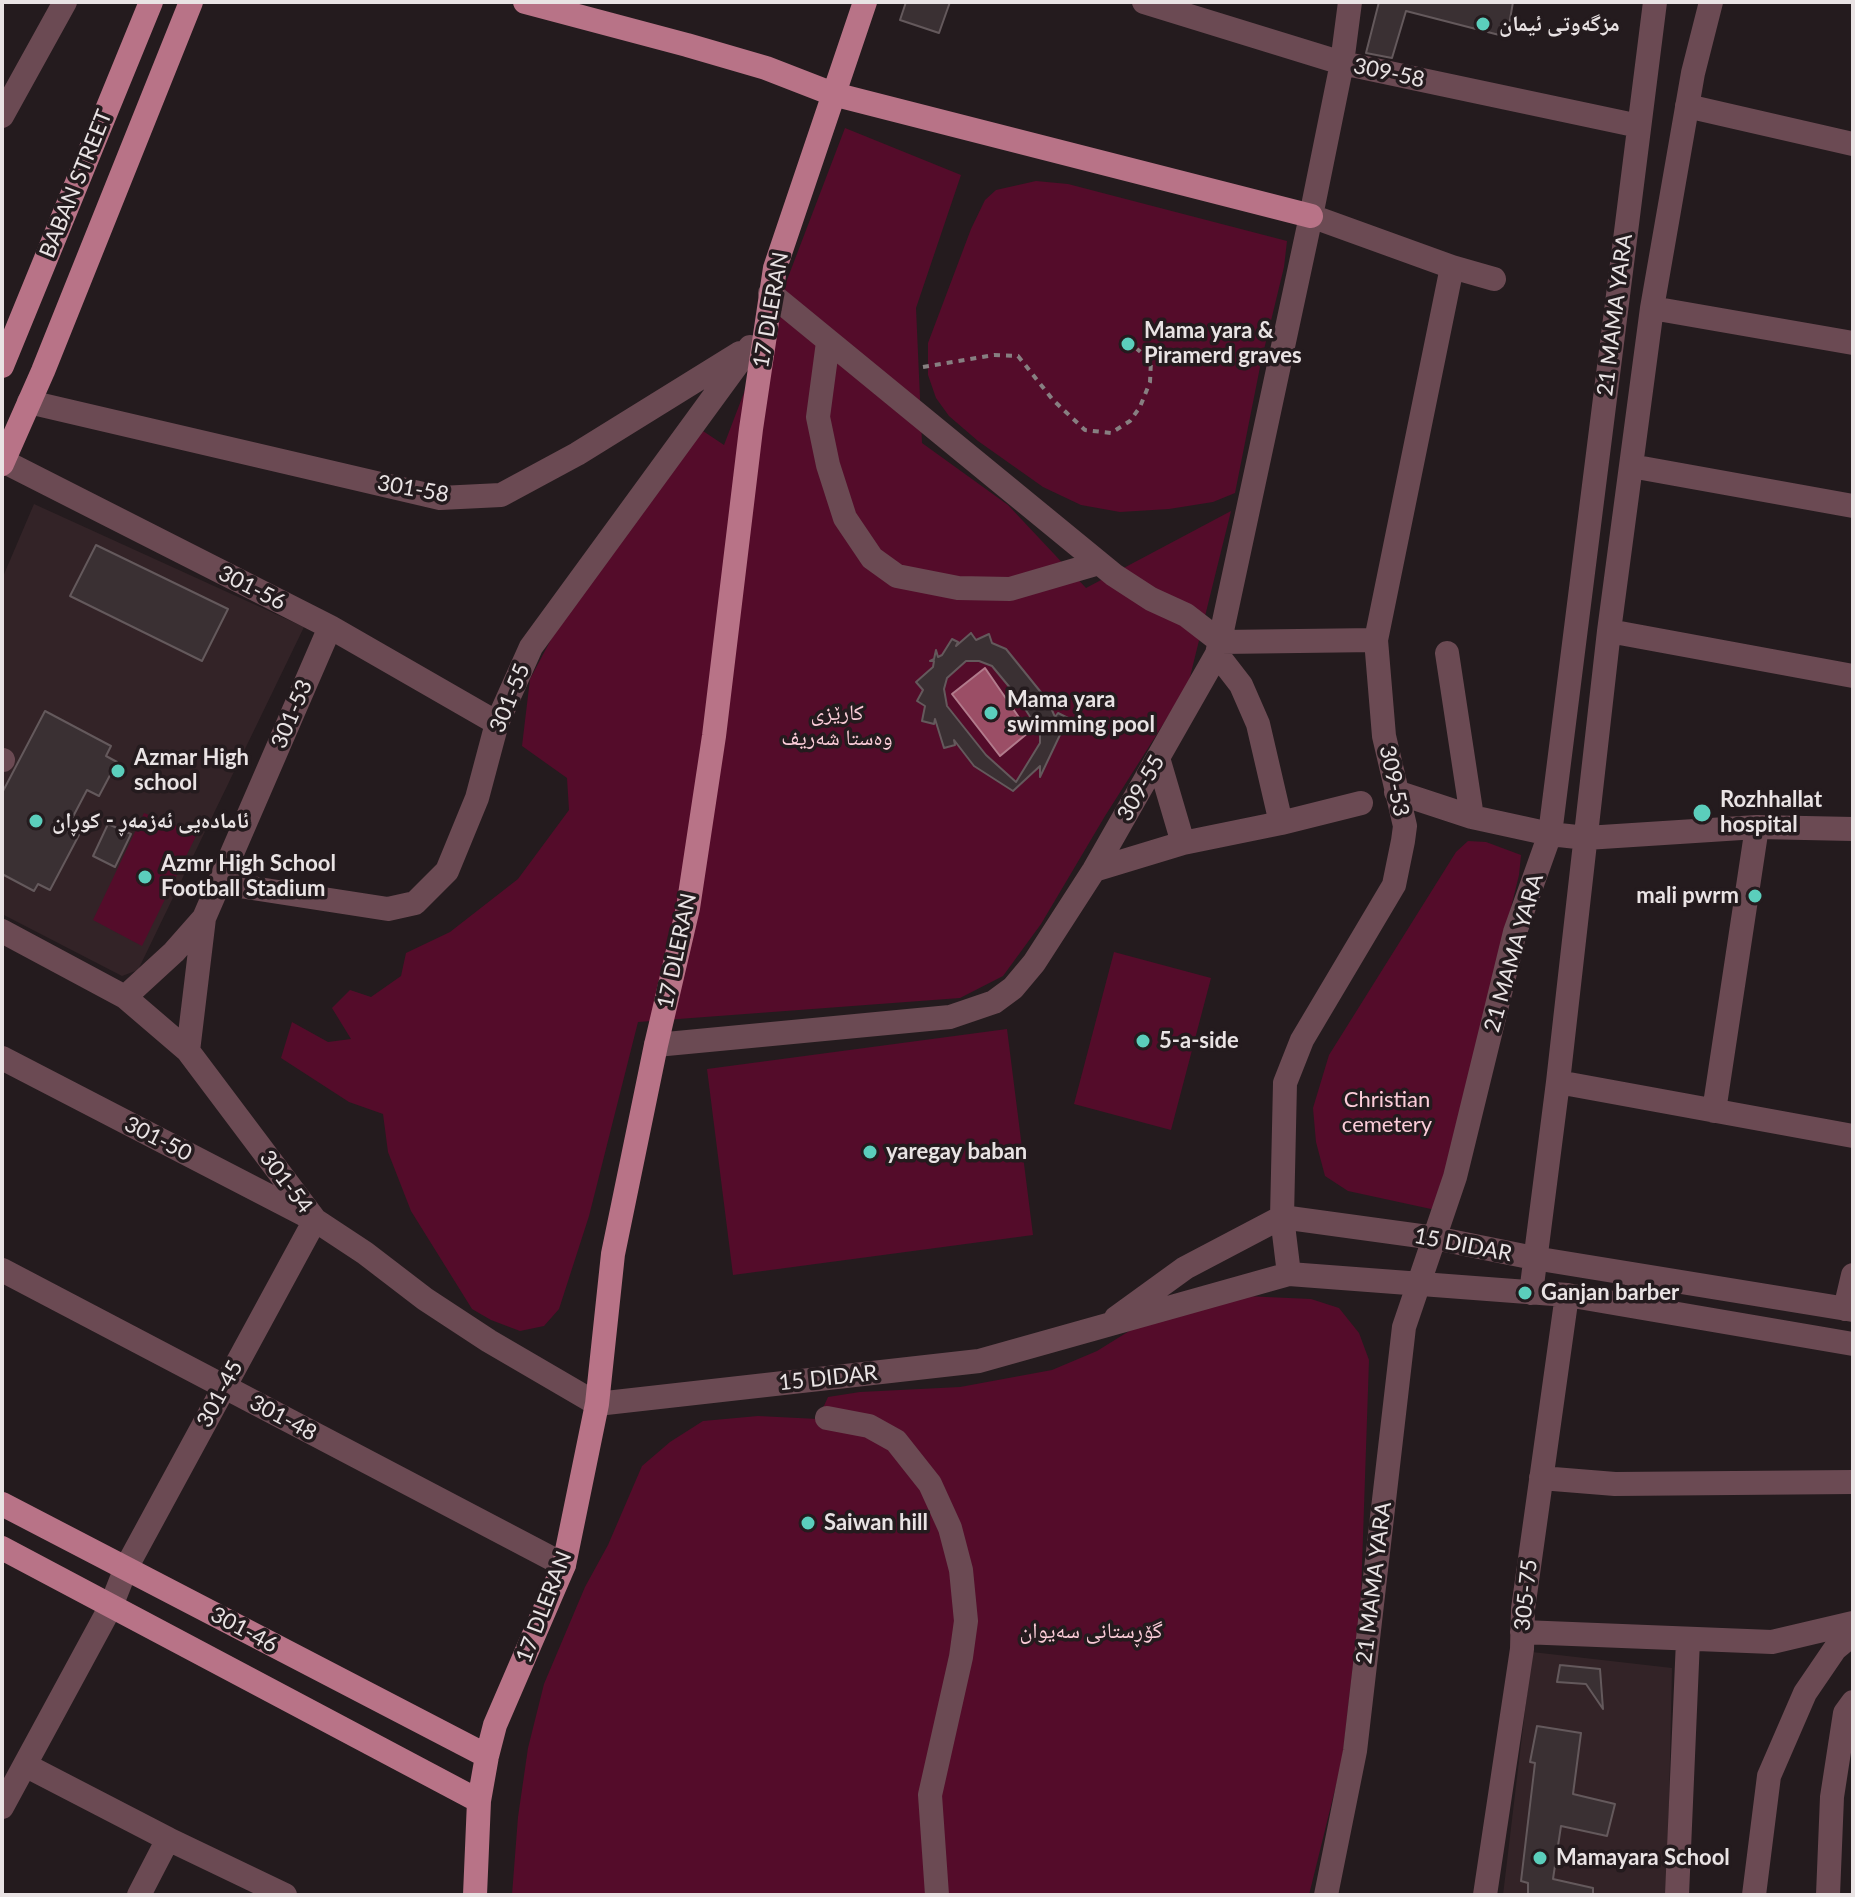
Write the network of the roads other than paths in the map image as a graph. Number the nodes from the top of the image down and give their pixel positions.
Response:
1 (65, 2) edge
2 (151, 2) edge
3 (191, 2) edge
4 (525, 2) edge
5 (865, 2) edge
6 (1144, 2) edge
7 (1350, 2) edge
8 (1655, 2) edge
9 (1711, 2) edge
10 (1342, 63) junction
11 (833, 94) junction
12 (1687, 106) junction
13 (2, 116) edge
14 (1639, 126) junction
15 (1853, 144) edge
16 (1311, 216) junction
17 (1452, 267) junction
18 (1494, 279) dead end
19 (770, 293) junction
20 (1652, 308) junction
21 (828, 342) junction
22 (757, 343) junction
23 (1853, 343) edge
24 (2, 366) edge
25 (29, 402) junction
26 (2, 462) edge
27 (1631, 466) junction
28 (1853, 506) edge
29 (1099, 563) junction
30 (330, 627) junction
31 (1609, 631) junction
32 (1376, 640) junction
33 (1219, 648) junction
34 (1447, 653) dead end
35 (1853, 676) edge
36 (497, 723) junction
37 (1158, 758) junction
38 (1396, 792) junction
39 (1361, 803) dead end
40 (1472, 817) junction
41 (1281, 823) junction
42 (1757, 827) junction
43 (1853, 829) edge
44 (1550, 834) junction
45 (1586, 838) junction
46 (1183, 843) junction
47 (1094, 870) junction
48 (220, 883) junction
49 (204, 918) junction
50 (2, 931) edge
51 (125, 997) junction
52 (656, 1045) junction
53 (188, 1051) junction
54 (2, 1058) edge
55 (1558, 1082) junction
56 (1714, 1111) junction
57 (1853, 1136) edge
58 (1282, 1217) junction
59 (315, 1220) junction
60 (1435, 1238) junction
61 (1534, 1258) junction
62 (2, 1270) edge
63 (1289, 1274) junction
64 (1853, 1275) edge
65 (1419, 1285) junction
66 (1531, 1293) junction
67 (1567, 1295) junction
68 (1849, 1310) edge
69 (1103, 1328) junction
70 (1853, 1344) edge
71 (224, 1387) junction
72 (597, 1404) junction
73 (827, 1418) dead end
74 (1541, 1478) junction
75 (1853, 1482) edge
76 (2, 1504) edge
77 (2, 1548) edge
78 (564, 1565) junction
79 (126, 1568) junction
80 (111, 1606) junction
81 (1853, 1623) edge
82 (1522, 1632) junction
83 (1853, 1634) edge
84 (1688, 1640) junction
85 (1853, 1702) edge
86 (487, 1756) junction
87 (25, 1765) junction
88 (1843, 1796) edge
89 (479, 1801) junction
90 (2, 1807) edge
91 (168, 1839) junction
92 (139, 1895) edge
93 (285, 1895) edge
94 (475, 1895) edge
95 (937, 1895) edge
96 (1326, 1895) edge
97 (1485, 1895) edge
98 (1677, 1895) edge
99 (1754, 1895) edge
100 (1828, 1895) edge

1 - 13 street
2 - 24 main road, BABAN STREET
3 - 25 main road
4 - 11 main road
5 - 11 main road, 17 DLERAN
6 - 10 street, 309-58
7 - 10 street, 309-55
8 - 14 street, 21 MAMA YARA
9 - 12 street, 21 MAMA YARA
10 - 14 street, 309-58
10 - 16 street, 309-55
11 - 16 main road
11 - 19 main road, 17 DLERAN
12 - 15 street
12 - 20 street, 21 MAMA YARA
14 - 44 street, 21 MAMA YARA
16 - 17 street
16 - 33 street, 309-55
17 - 18 street
17 - 32 street, 309-53
19 - 21 street
19 - 22 main road, 17 DLERAN
20 - 23 street
20 - 27 street, 21 MAMA YARA
21 - 29 street
21 - 29 street
22 - 25 street, 301-58
22 - 36 street, 301-55
22 - 52 main road, 17 DLERAN
25 - 26 main road
26 - 30 street, 301-56
27 - 28 street
27 - 31 street, 21 MAMA YARA
29 - 33 street
30 - 36 street, 301-56
30 - 48 street, 301-53
31 - 35 street
31 - 45 street, 21 MAMA YARA
32 - 33 street
32 - 38 street, 309-53
33 - 37 street, 309-55
33 - 41 street
34 - 40 street
36 - 48 street, 301-55
37 - 46 street
37 - 47 street, 309-55
38 - 40 street
38 - 58 street, 309-53
39 - 41 street
40 - 44 street
41 - 46 street
42 - 43 street
42 - 45 street
42 - 56 street
44 - 45 street
44 - 60 street, 21 MAMA YARA
45 - 55 street, 21 MAMA YARA
46 - 47 street
47 - 52 street, 309-55
48 - 49 street, 301-53
49 - 51 street, 301-53
49 - 53 street
50 - 51 street, 301-54
51 - 53 street, 301-54
52 - 72 main road, 17 DLERAN
53 - 59 street, 301-54
54 - 59 street, 301-50
55 - 56 street
55 - 61 street, 21 MAMA YARA
56 - 57 street
58 - 60 street, 15 DIDAR
58 - 63 street, 309-53
58 - 69 street, 15 DIDAR
59 - 71 street, 301-45
59 - 72 street, 301-54
60 - 61 street, 15 DIDAR
60 - 65 street, 21 MAMA YARA
61 - 66 street, 21 MAMA YARA
61 - 68 street, 15 DIDAR
62 - 71 street, 301-48
63 - 65 street, 15 DIDAR
63 - 69 street, 15 DIDAR
64 - 68 street
65 - 66 street, 15 DIDAR
65 - 96 street, 21 MAMA YARA
66 - 67 street, 15 DIDAR
67 - 70 street, 15 DIDAR
67 - 74 street, 305-75
69 - 72 street, 15 DIDAR
71 - 78 street, 301-48
71 - 79 street, 301-45
72 - 78 main road, 17 DLERAN
73 - 95 street
74 - 75 street
74 - 82 street, 305-75
76 - 79 main road, 301-46
77 - 80 main road, 301-46
78 - 86 main road, 17 DLERAN
79 - 80 street, 301-45
79 - 86 main road, 301-46
80 - 87 street, 301-45
80 - 89 main road, 301-46
81 - 84 street
82 - 84 street
82 - 97 street, 305-75
83 - 99 street
84 - 98 street
85 - 88 street
86 - 89 main road, 17 DLERAN
87 - 90 street, 301-45
87 - 91 street
88 - 100 street
89 - 94 main road, 17 DLERAN
91 - 92 street
91 - 93 street

